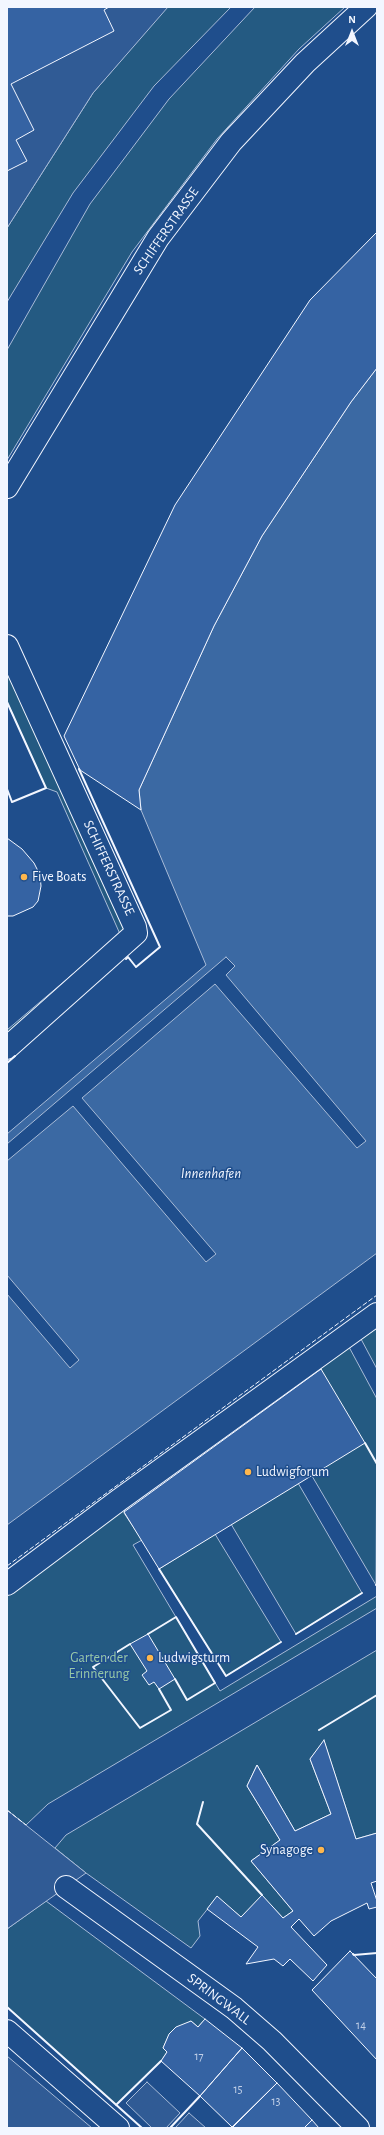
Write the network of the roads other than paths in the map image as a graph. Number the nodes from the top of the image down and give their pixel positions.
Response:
1 (366, 7) edge
2 (7, 487) edge
3 (7, 646) edge
4 (7, 1048) edge
5 (377, 1314) edge
6 (7, 1584) edge
7 (66, 1887) dead end
8 (7, 2031) edge
9 (118, 2128) edge
10 (358, 2128) edge

1 - 2 street, SCHIFFERSTRASSE
3 - 4 street, SCHIFFERSTRASSE
5 - 6 street
7 - 10 street, SPRINGWALL
8 - 9 street

